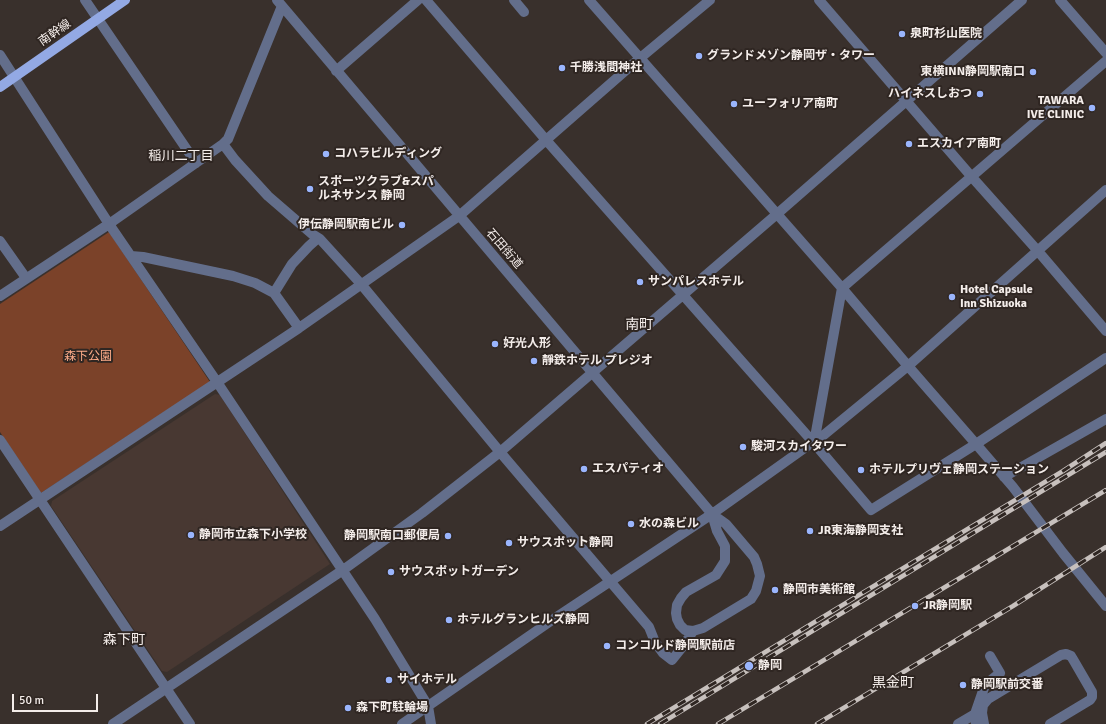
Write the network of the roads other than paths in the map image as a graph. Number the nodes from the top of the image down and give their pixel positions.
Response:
1 (85, 0) edge
2 (125, 0) edge
3 (418, 0) edge
4 (426, 0) edge
5 (514, 0) edge
6 (589, 0) edge
7 (819, 0) edge
8 (1022, 0) edge
9 (1060, 0) edge
10 (707, 1) edge
11 (279, 3) edge
12 (524, 12) dead end
13 (98, 19) junction
14 (1106, 53) edge
15 (0, 55) edge
16 (640, 58) junction
17 (1106, 61) edge
18 (336, 71) junction
19 (15, 77) junction
20 (0, 87) edge
21 (906, 101) junction
22 (546, 140) junction
23 (223, 144) junction
24 (196, 163) junction
25 (972, 176) junction
26 (1106, 190) edge
27 (777, 214) junction
28 (459, 216) junction
29 (109, 224) junction
30 (318, 238) junction
31 (0, 241) edge
32 (1037, 250) junction
33 (131, 256) junction
34 (26, 278) junction
35 (361, 284) junction
36 (842, 288) junction
37 (274, 293) junction
38 (684, 295) junction
39 (0, 296) edge
40 (298, 328) junction
41 (1106, 331) edge
42 (1106, 358) edge
43 (908, 366) junction
44 (592, 372) junction
45 (217, 382) junction
46 (1106, 419) edge
47 (0, 440) edge
48 (814, 442) junction
49 (976, 444) junction
50 (500, 452) junction
51 (1004, 477) junction
52 (40, 499) junction
53 (712, 514) junction
54 (0, 526) edge
55 (343, 570) junction
56 (610, 582) junction
57 (1106, 593) edge
58 (1106, 605) edge
59 (693, 631) junction
60 (990, 656) dead end
61 (166, 689) junction
62 (428, 706) junction
63 (976, 719) edge
64 (113, 724) edge
65 (190, 724) edge
66 (402, 724) edge
67 (431, 724) edge
68 (958, 724) edge
69 (984, 724) edge
70 (1050, 724) edge

1 - 13 street
2 - 13 main road, 南幹線
3 - 18 street
4 - 22 street
5 - 12 street
6 - 16 street
7 - 21 street
8 - 21 street
9 - 14 street
10 - 16 street
11 - 18 street, 石田街道
11 - 23 street
13 - 19 main road, 南幹線
13 - 24 street
15 - 19 street
16 - 22 street
16 - 27 street
17 - 25 street
18 - 28 street, 石田街道
19 - 20 main road, 南幹線
19 - 29 street
21 - 25 street
21 - 27 street
22 - 28 street
22 - 38 street
23 - 24 street
23 - 30 street
24 - 29 street
25 - 32 street
25 - 36 street
26 - 32 street
27 - 36 street
27 - 38 street
28 - 35 street
28 - 44 street, 石田街道
29 - 33 street
29 - 34 street
30 - 35 street
30 - 37 street
31 - 34 street
32 - 41 street
32 - 43 street
33 - 37 street
33 - 45 street
34 - 39 street
35 - 40 street
35 - 50 street
36 - 43 street
36 - 48 street
37 - 40 street
38 - 44 street
38 - 48 street
40 - 45 street
42 - 49 street
43 - 48 street
43 - 49 street
44 - 50 street
44 - 53 street, 石田街道
45 - 52 street
45 - 55 street
46 - 51 street
47 - 52 street
48 - 49 street
48 - 53 street
49 - 51 street
50 - 55 street
50 - 56 street
51 - 58 street
52 - 54 street
52 - 61 street
53 - 56 street
53 - 59 street
53 - 59 street
55 - 61 street
55 - 62 street
56 - 59 street
56 - 62 street
57 - 58 street
60 - 63 street
61 - 64 street
61 - 65 street
62 - 66 street
62 - 67 street
63 - 68 street
69 - 70 street

